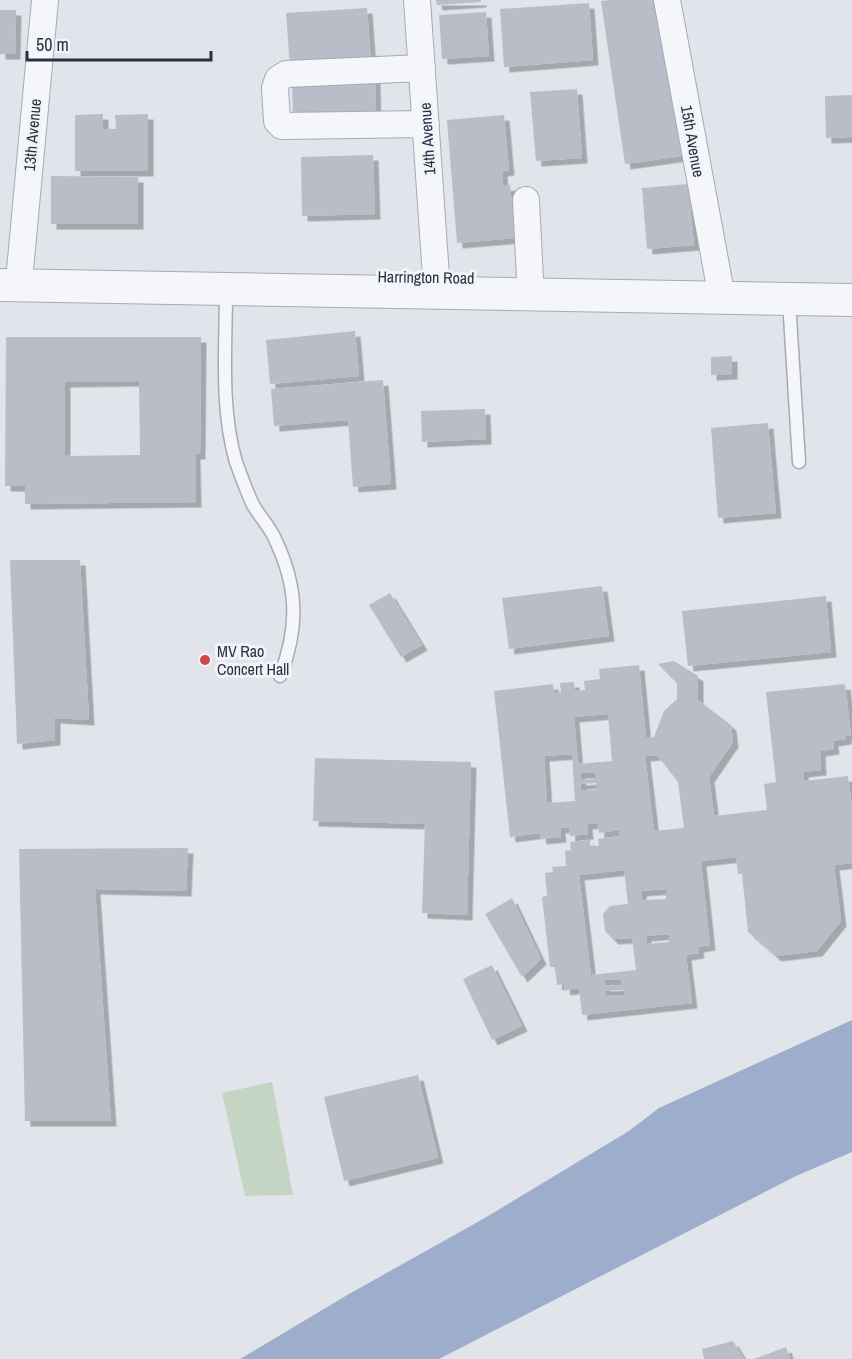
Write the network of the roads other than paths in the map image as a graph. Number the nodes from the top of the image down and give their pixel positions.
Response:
1 (45, 0) edge
2 (417, 0) edge
3 (668, 0) edge
4 (422, 68) junction
5 (426, 124) junction
6 (526, 200) dead end
7 (7, 275) edge
8 (436, 277) junction
9 (530, 279) junction
10 (226, 282) junction
11 (852, 283) edge
12 (720, 291) junction
13 (789, 299) junction
14 (852, 300) edge
15 (799, 462) dead end
16 (280, 676) dead end

1 - 7 street, 13th Avenue
2 - 4 street, 14th Avenue
3 - 12 street, 15th Avenue
4 - 5 street, 14th Avenue
4 - 5 street
5 - 8 street, 14th Avenue
6 - 9 street
7 - 10 street, Harrington Road
8 - 9 street, Harrington Road
8 - 10 street, Harrington Road
9 - 12 street, Harrington Road
10 - 12 street
10 - 16 lane
11 - 12 street, Harrington Road
12 - 13 street
13 - 14 street
13 - 15 lane

